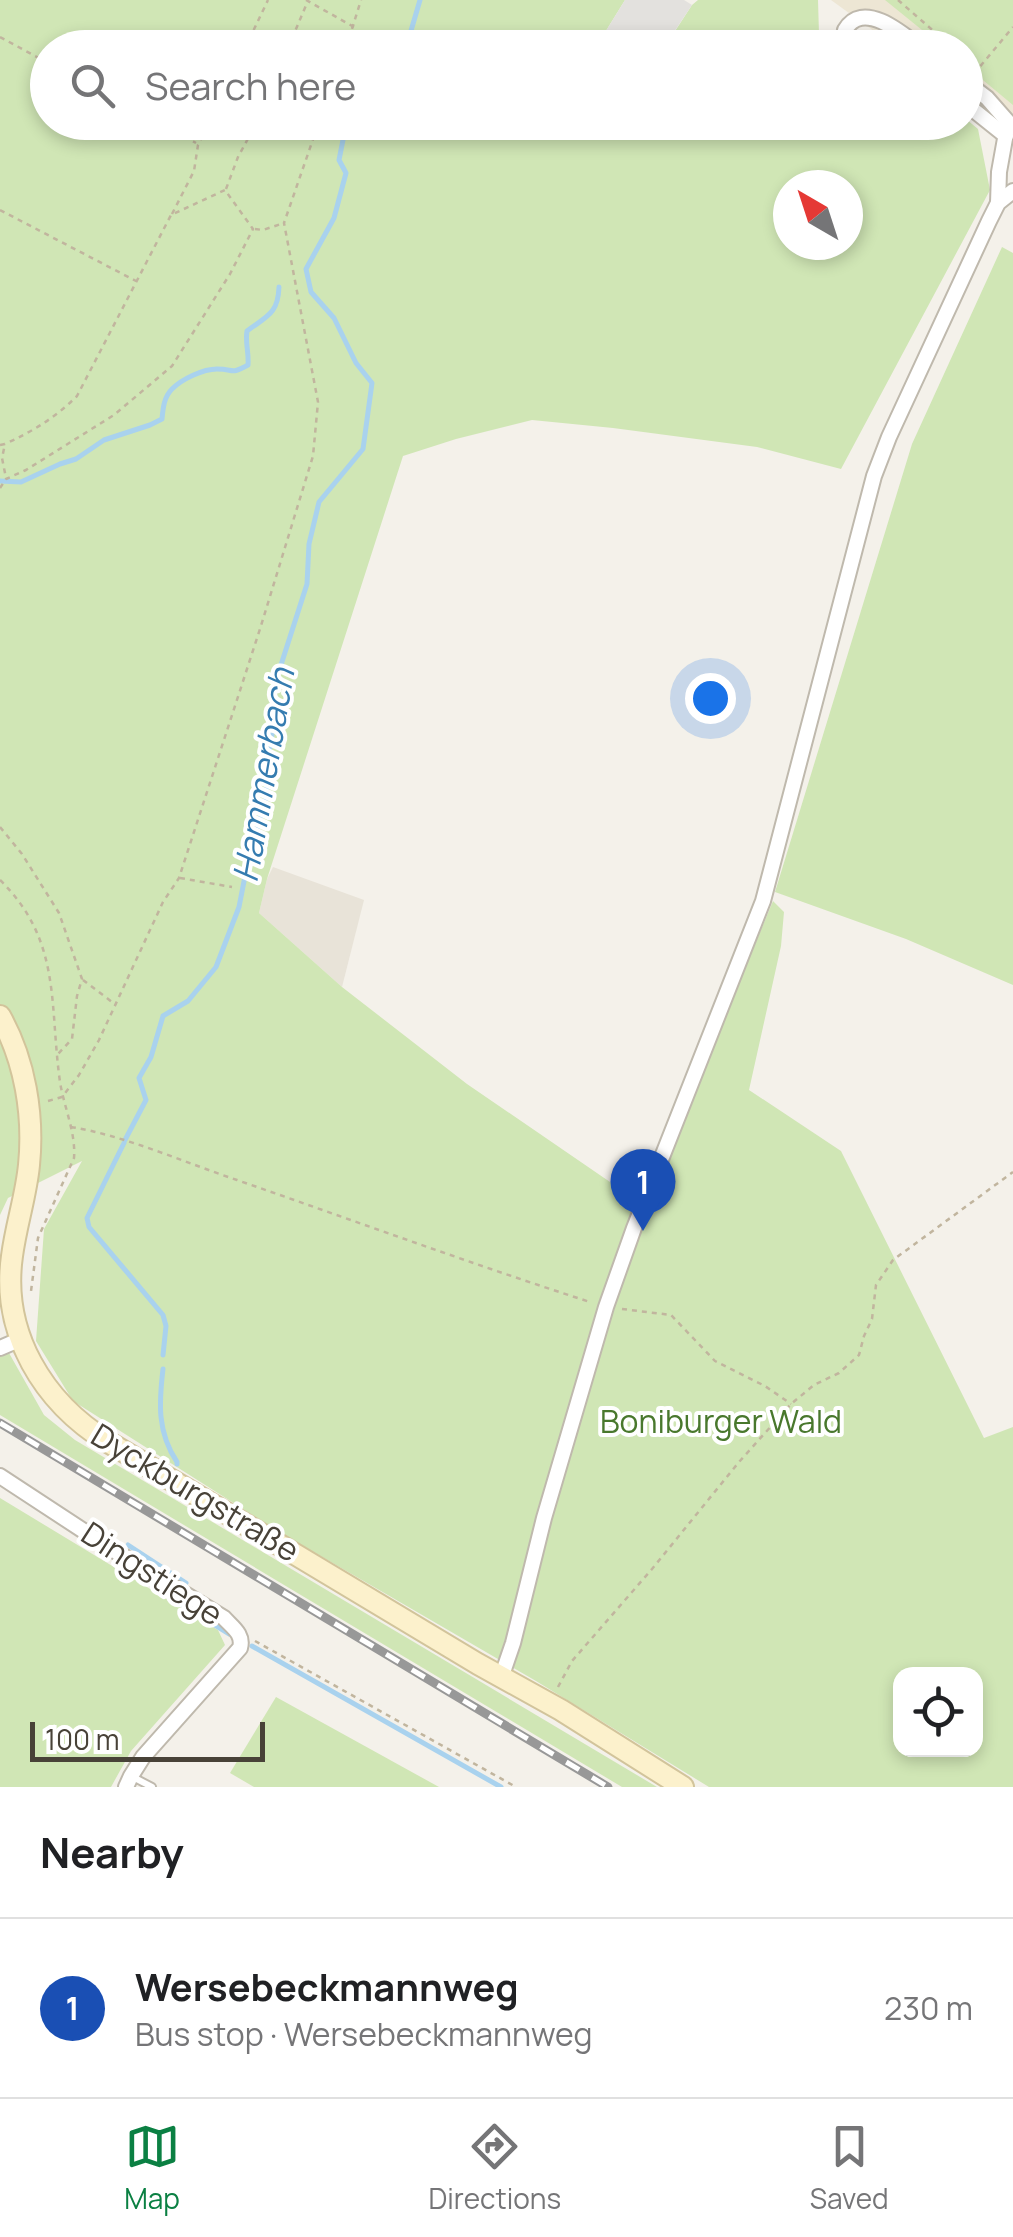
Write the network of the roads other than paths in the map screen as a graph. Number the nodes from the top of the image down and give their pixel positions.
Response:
1 (846, 30) edge
2 (900, 30) edge
3 (983, 97) edge
4 (983, 118) edge
5 (1006, 136) junction
6 (1013, 190) edge
7 (998, 203) junction
8 (0, 1016) edge
9 (21, 1340) junction
10 (0, 1348) edge
11 (0, 1476) edge
12 (501, 1678) junction
13 (128, 1781) edge
14 (152, 1787) edge
15 (683, 1787) edge

1 - 2 street
3 - 5 street
4 - 5 street
5 - 7 street
6 - 7 street
7 - 12 street
8 - 9 street, Dyckburgstraße
9 - 10 street
9 - 12 street, Dyckburgstraße
11 - 13 street, Dingstiege
12 - 15 street, Dyckburgstraße
13 - 14 lane

